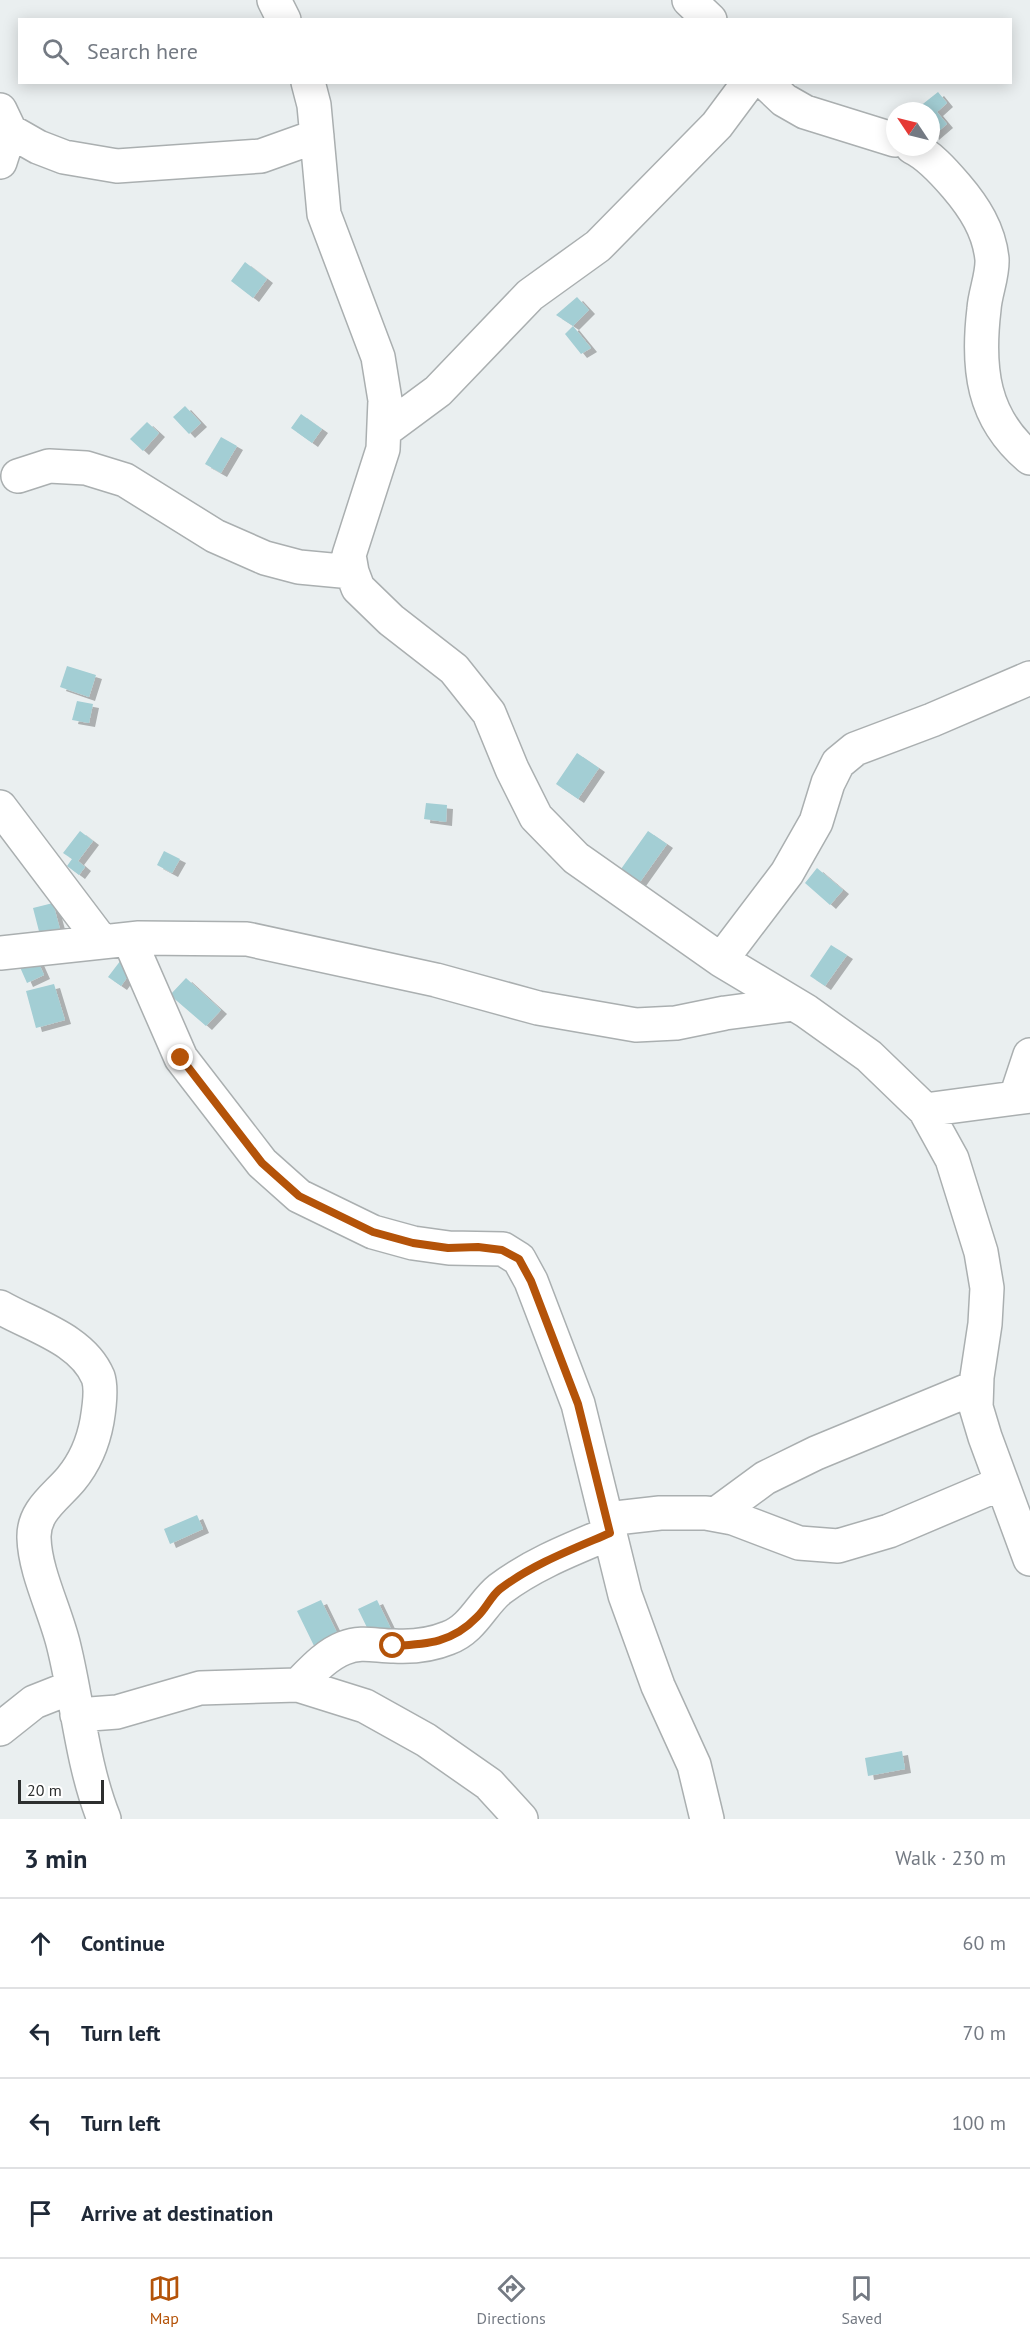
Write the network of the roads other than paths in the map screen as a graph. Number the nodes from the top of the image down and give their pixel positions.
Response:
1 (274, 0) edge
2 (688, 0) edge
3 (283, 18) edge
4 (708, 18) edge
5 (309, 84) edge
6 (747, 84) edge
7 (767, 84) edge
8 (5, 120) edge
9 (317, 136) junction
10 (886, 137) edge
11 (924, 156) edge
12 (0, 162) edge
13 (384, 431) junction
14 (1030, 458) edge
15 (18, 476) dead end
16 (352, 572) junction
17 (1030, 678) edge
18 (0, 807) edge
19 (115, 941) junction
20 (0, 953) edge
21 (722, 960) junction
22 (794, 1004) junction
23 (1030, 1055) edge
24 (1023, 1096) edge
25 (925, 1110) junction
26 (0, 1307) edge
27 (976, 1387) junction
28 (1002, 1483) junction
29 (716, 1514) junction
30 (609, 1526) junction
31 (1030, 1559) edge
32 (298, 1685) junction
33 (74, 1701) junction
34 (0, 1729) edge
35 (104, 1819) edge
36 (520, 1819) edge
37 (707, 1819) edge

1 - 3 street
2 - 4 street
5 - 9 street
6 - 13 street
7 - 10 street
8 - 9 street
8 - 12 street
9 - 13 street
11 - 14 street
13 - 16 street
15 - 16 street
16 - 21 street
17 - 21 street
18 - 19 street
19 - 20 street
19 - 22 street
19 - 30 street
21 - 22 street
22 - 25 street
23 - 24 street
24 - 25 street
25 - 27 street
26 - 33 street
27 - 28 street
27 - 29 street
28 - 29 street
28 - 31 street
29 - 30 street
30 - 32 street
30 - 37 street
32 - 33 street
32 - 36 street
33 - 34 street
33 - 35 street

